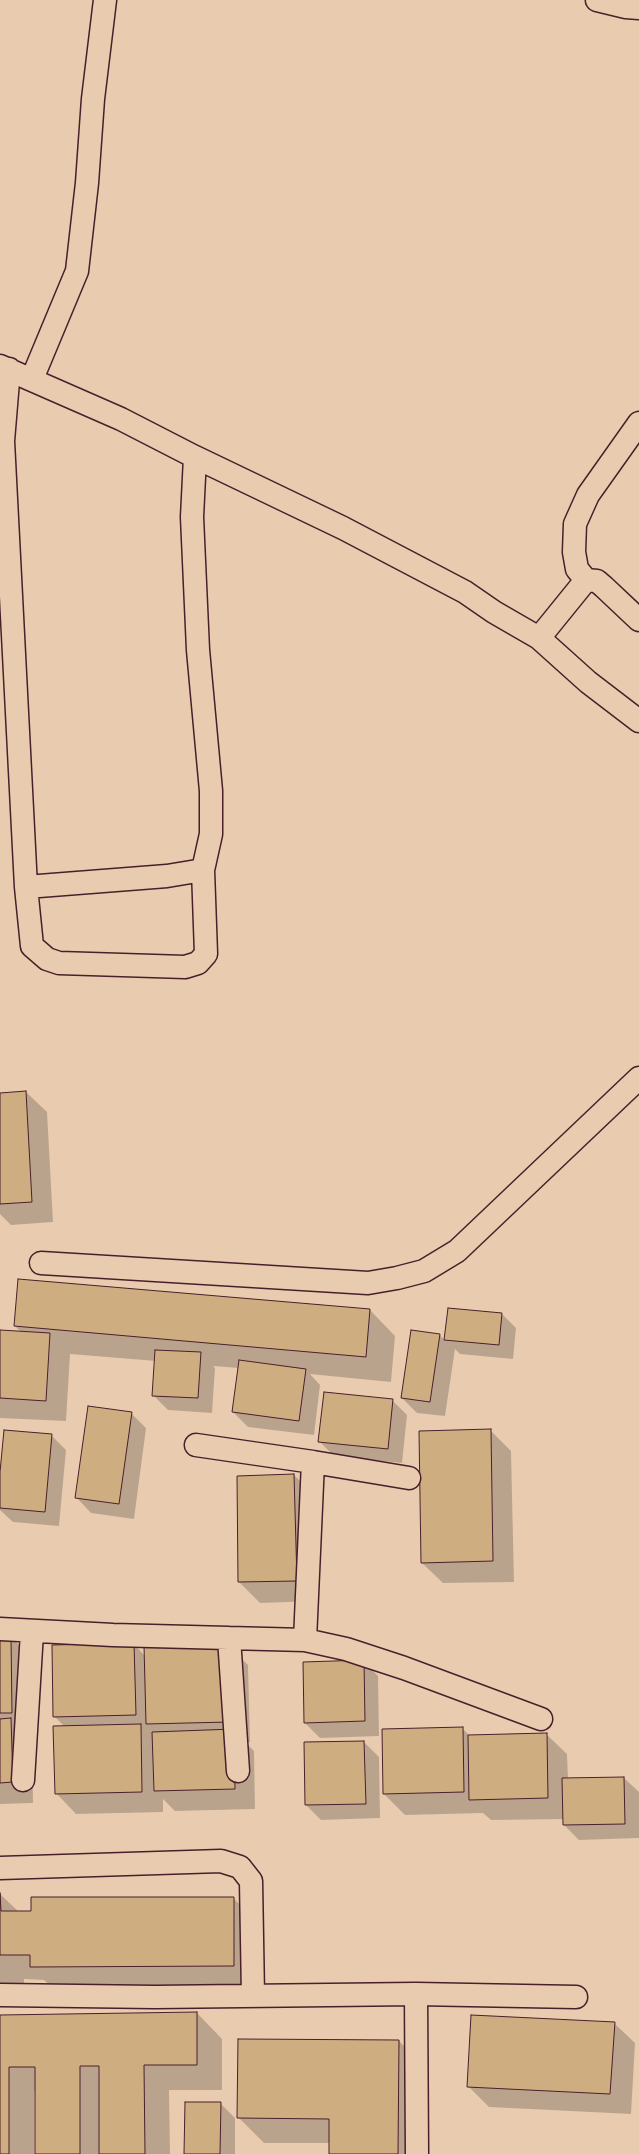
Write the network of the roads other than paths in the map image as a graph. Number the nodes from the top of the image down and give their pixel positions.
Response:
1 (105, 0) edge
2 (597, 0) edge
3 (639, 8) edge
4 (5, 368) edge
5 (32, 378) junction
6 (639, 423) edge
7 (194, 468) junction
8 (586, 580) junction
9 (639, 620) edge
10 (538, 638) junction
11 (639, 721) edge
12 (203, 870) junction
13 (26, 887) junction
14 (639, 1078) edge
15 (41, 1263) dead end
16 (196, 1445) dead end
17 (312, 1462) junction
18 (409, 1478) dead end
19 (0, 1629) edge
20 (32, 1632) junction
21 (229, 1638) junction
22 (305, 1640) junction
23 (541, 1719) dead end
24 (238, 1770) dead end
25 (23, 1780) dead end
26 (0, 1868) edge
27 (416, 1994) junction
28 (0, 1995) edge
29 (253, 1996) junction
30 (576, 1998) dead end
31 (417, 2154) edge

1 - 5 street
2 - 3 street
4 - 5 street
4 - 13 street
5 - 7 street
6 - 8 street
7 - 10 street
7 - 12 street
8 - 9 street
8 - 10 street
10 - 11 street
12 - 13 street
12 - 13 street
14 - 15 street
16 - 17 street
17 - 18 street
17 - 22 street
19 - 20 street
20 - 21 street
20 - 25 street
21 - 22 street
21 - 24 street
22 - 23 street
26 - 29 street
27 - 29 street
27 - 30 street
27 - 31 street
28 - 29 street

